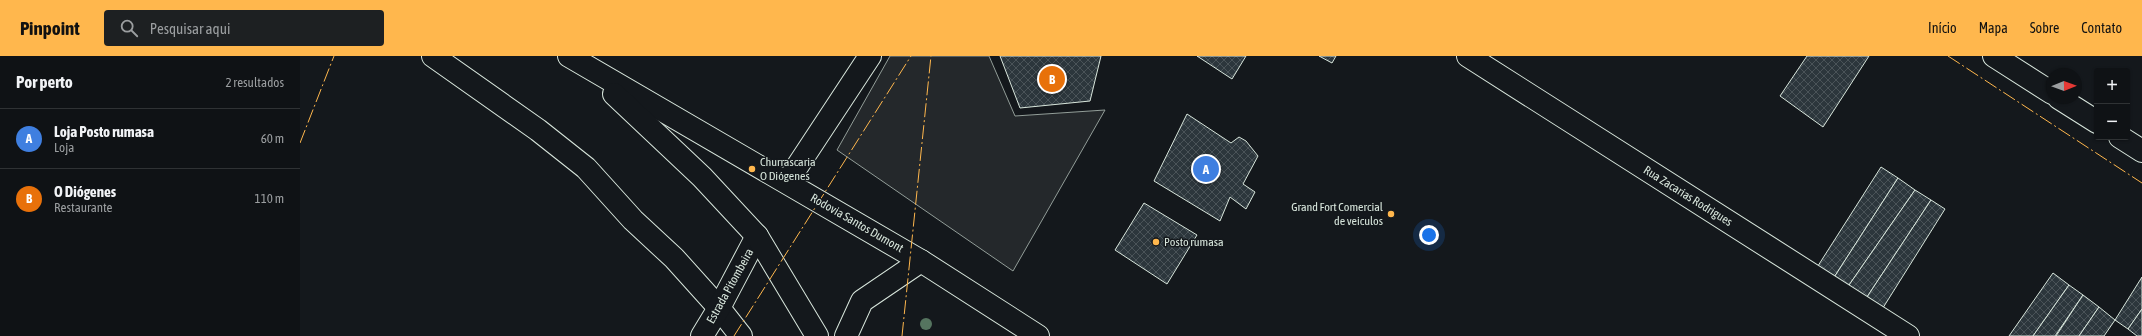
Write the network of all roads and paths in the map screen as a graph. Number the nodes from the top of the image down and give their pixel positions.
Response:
1 (434, 56) edge
2 (870, 56) edge
3 (1468, 56) edge
4 (1994, 56) edge
5 (573, 59) edge
6 (2046, 89) edge
7 (2068, 104) edge
8 (2094, 120) edge
9 (2125, 140) edge
10 (2142, 151) edge
11 (787, 182) junction
12 (757, 236) junction
13 (921, 261) junction
14 (720, 308) junction
15 (1028, 333) edge
16 (702, 336) edge
17 (741, 336) edge
18 (817, 336) edge
19 (846, 336) edge
20 (1908, 336) edge

1 - 14 main road
2 - 11 main road
3 - 20 main road, Rua Zacarias Rodrigues
4 - 6 main road
5 - 11 main road, Rodovia Santos Dumont
5 - 12 main road
7 - 8 main road
9 - 10 main road
11 - 13 main road, Rodovia Santos Dumont
12 - 14 main road, Estrada Pitombeira
12 - 18 main road
13 - 15 main road, Rodovia Santos Dumont
13 - 19 main road
14 - 16 main road, Estrada Pitombeira
14 - 17 main road

